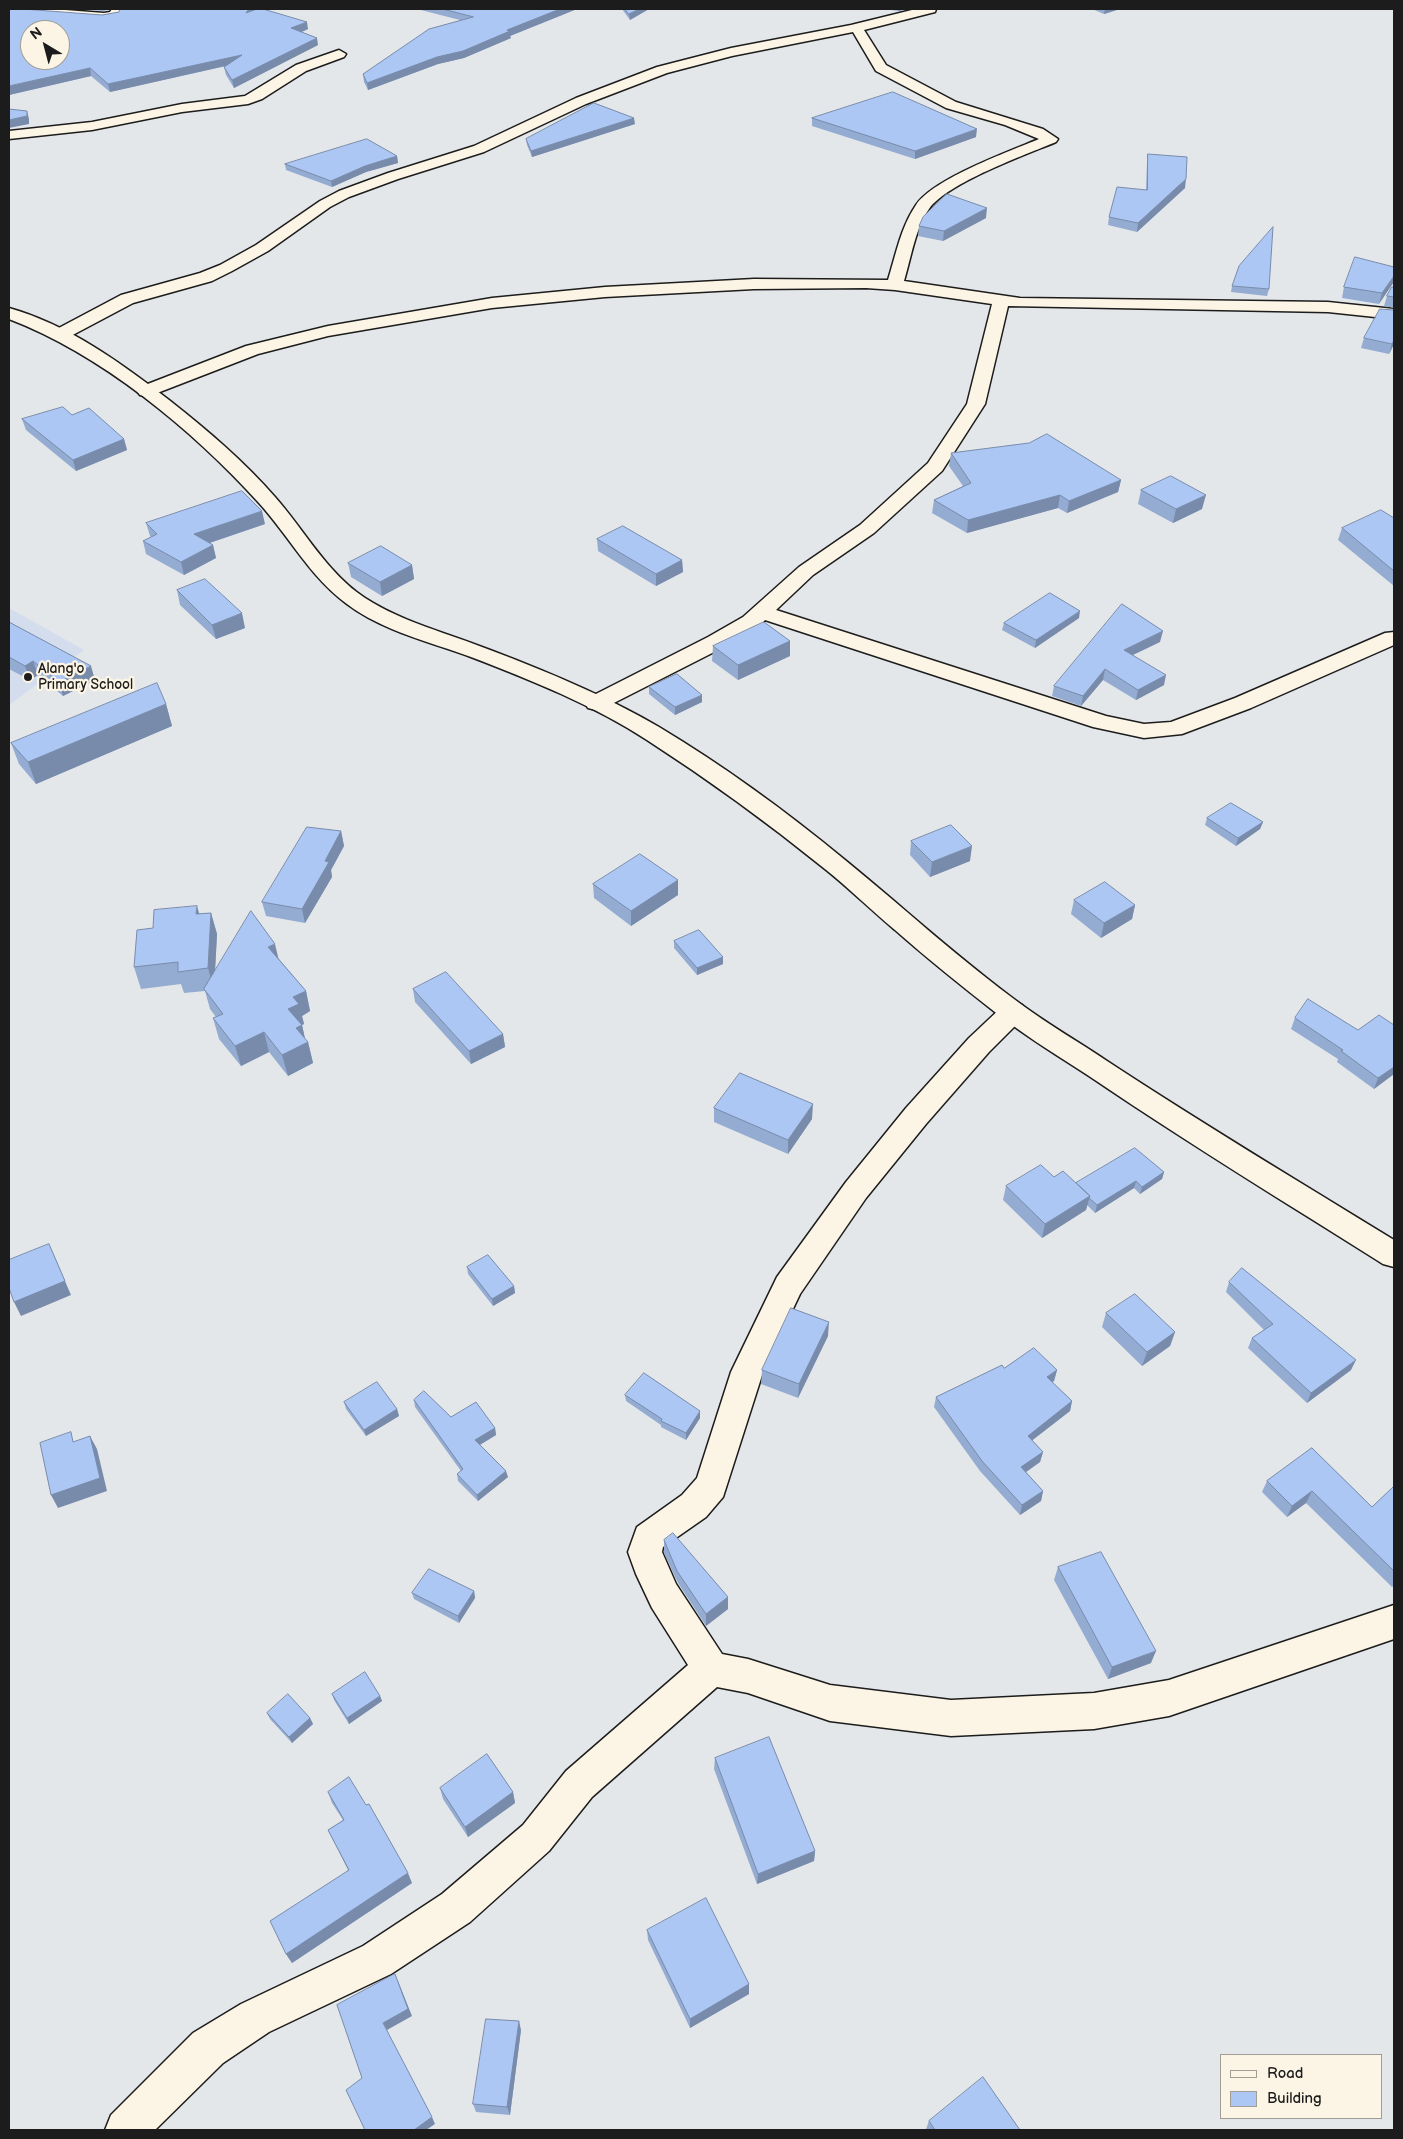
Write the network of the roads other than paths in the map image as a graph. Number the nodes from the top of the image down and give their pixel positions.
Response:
1 (9, 9) edge
2 (119, 9) edge
3 (930, 9) edge
4 (857, 28) junction
5 (339, 54) dead end
6 (9, 135) edge
7 (895, 285) junction
8 (1001, 301) junction
9 (9, 313) edge
10 (1394, 314) edge
11 (61, 334) junction
12 (146, 391) junction
13 (761, 612) junction
14 (1393, 638) edge
15 (596, 703) junction
16 (1013, 1012) junction
17 (1391, 1246) edge
18 (1394, 1622) edge
19 (711, 1669) junction
20 (126, 2130) edge

1 - 2 street
3 - 4 street
4 - 7 street
4 - 11 street
5 - 6 street
7 - 8 street
7 - 12 street
8 - 10 street
8 - 13 street
9 - 11 street
11 - 12 street
12 - 15 street
13 - 14 street
13 - 15 street
15 - 16 street
16 - 17 street
16 - 19 street
18 - 19 street
19 - 20 street

